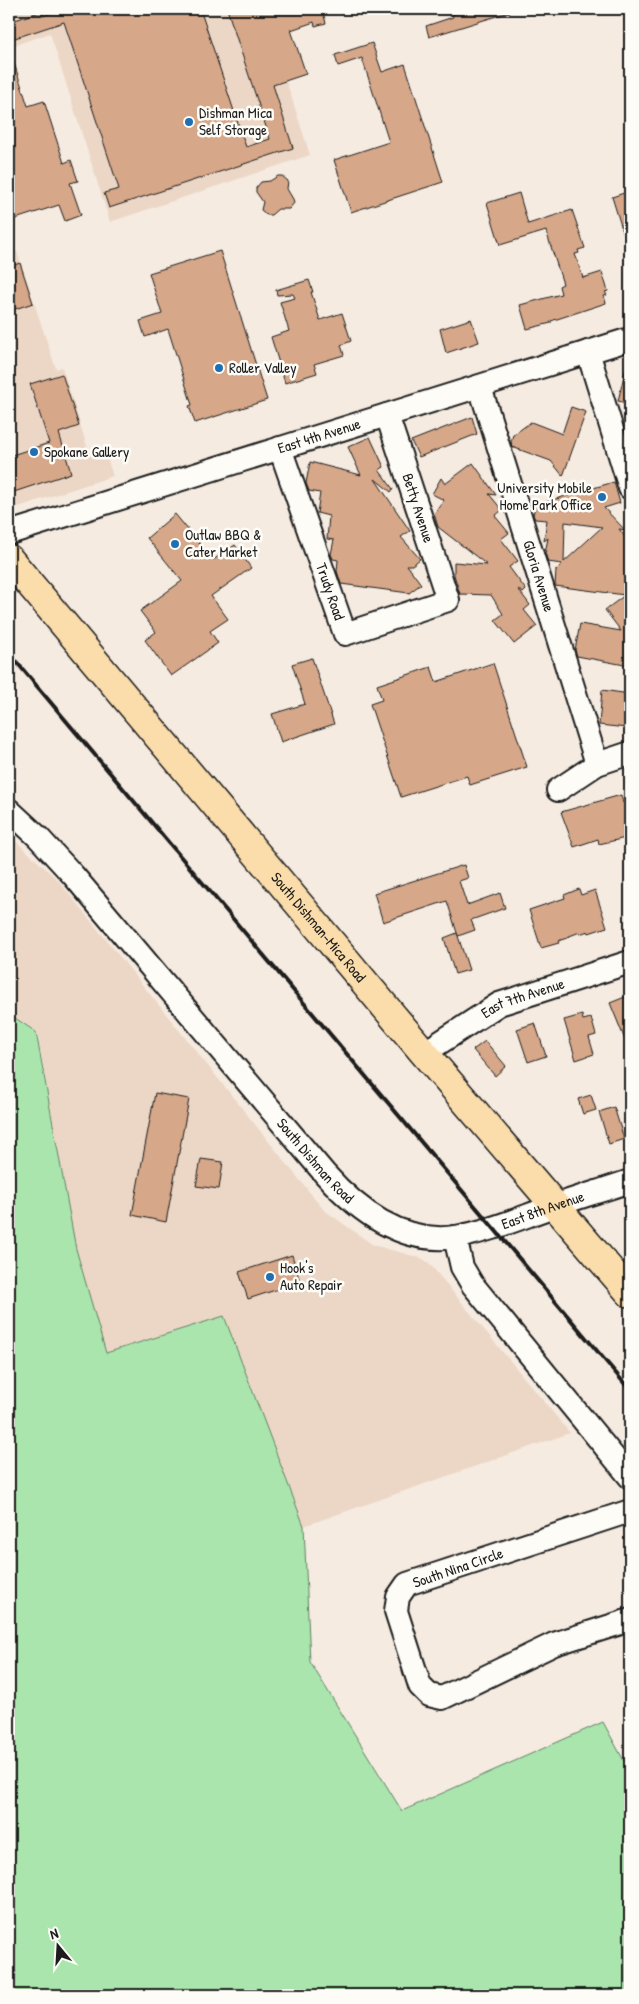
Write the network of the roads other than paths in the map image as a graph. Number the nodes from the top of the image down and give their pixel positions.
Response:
1 (630, 339) edge
2 (588, 352) junction
3 (480, 387) junction
4 (388, 415) junction
5 (280, 448) junction
6 (630, 488) edge
7 (9, 533) edge
8 (9, 559) edge
9 (448, 600) joint
10 (630, 753) edge
11 (597, 764) junction
12 (558, 790) dead end
13 (9, 810) edge
14 (630, 962) edge
15 (424, 1053) junction
16 (630, 1181) edge
17 (555, 1205) junction
18 (454, 1237) junction
19 (630, 1294) edge
20 (630, 1477) edge
21 (630, 1511) edge
22 (630, 1620) edge

1 - 2 street, East 4th Avenue
2 - 3 street, East 4th Avenue
2 - 6 street
3 - 4 street, East 4th Avenue
3 - 11 street, Gloria Avenue
4 - 5 street, East 4th Avenue
4 - 9 street, Betty Avenue
5 - 7 street, East 4th Avenue
5 - 9 street, Trudy Road
8 - 15 main road, South Dishman-Mica Road
10 - 11 street
11 - 12 street
13 - 18 street, South Dishman Road
14 - 15 street, East 7th Avenue
15 - 17 main road, South Dishman-Mica Road
16 - 17 street, East 8th Avenue
17 - 18 street, East 8th Avenue
17 - 19 main road, South Dishman-Mica Road
18 - 20 street
21 - 22 street, South Nina Circle

